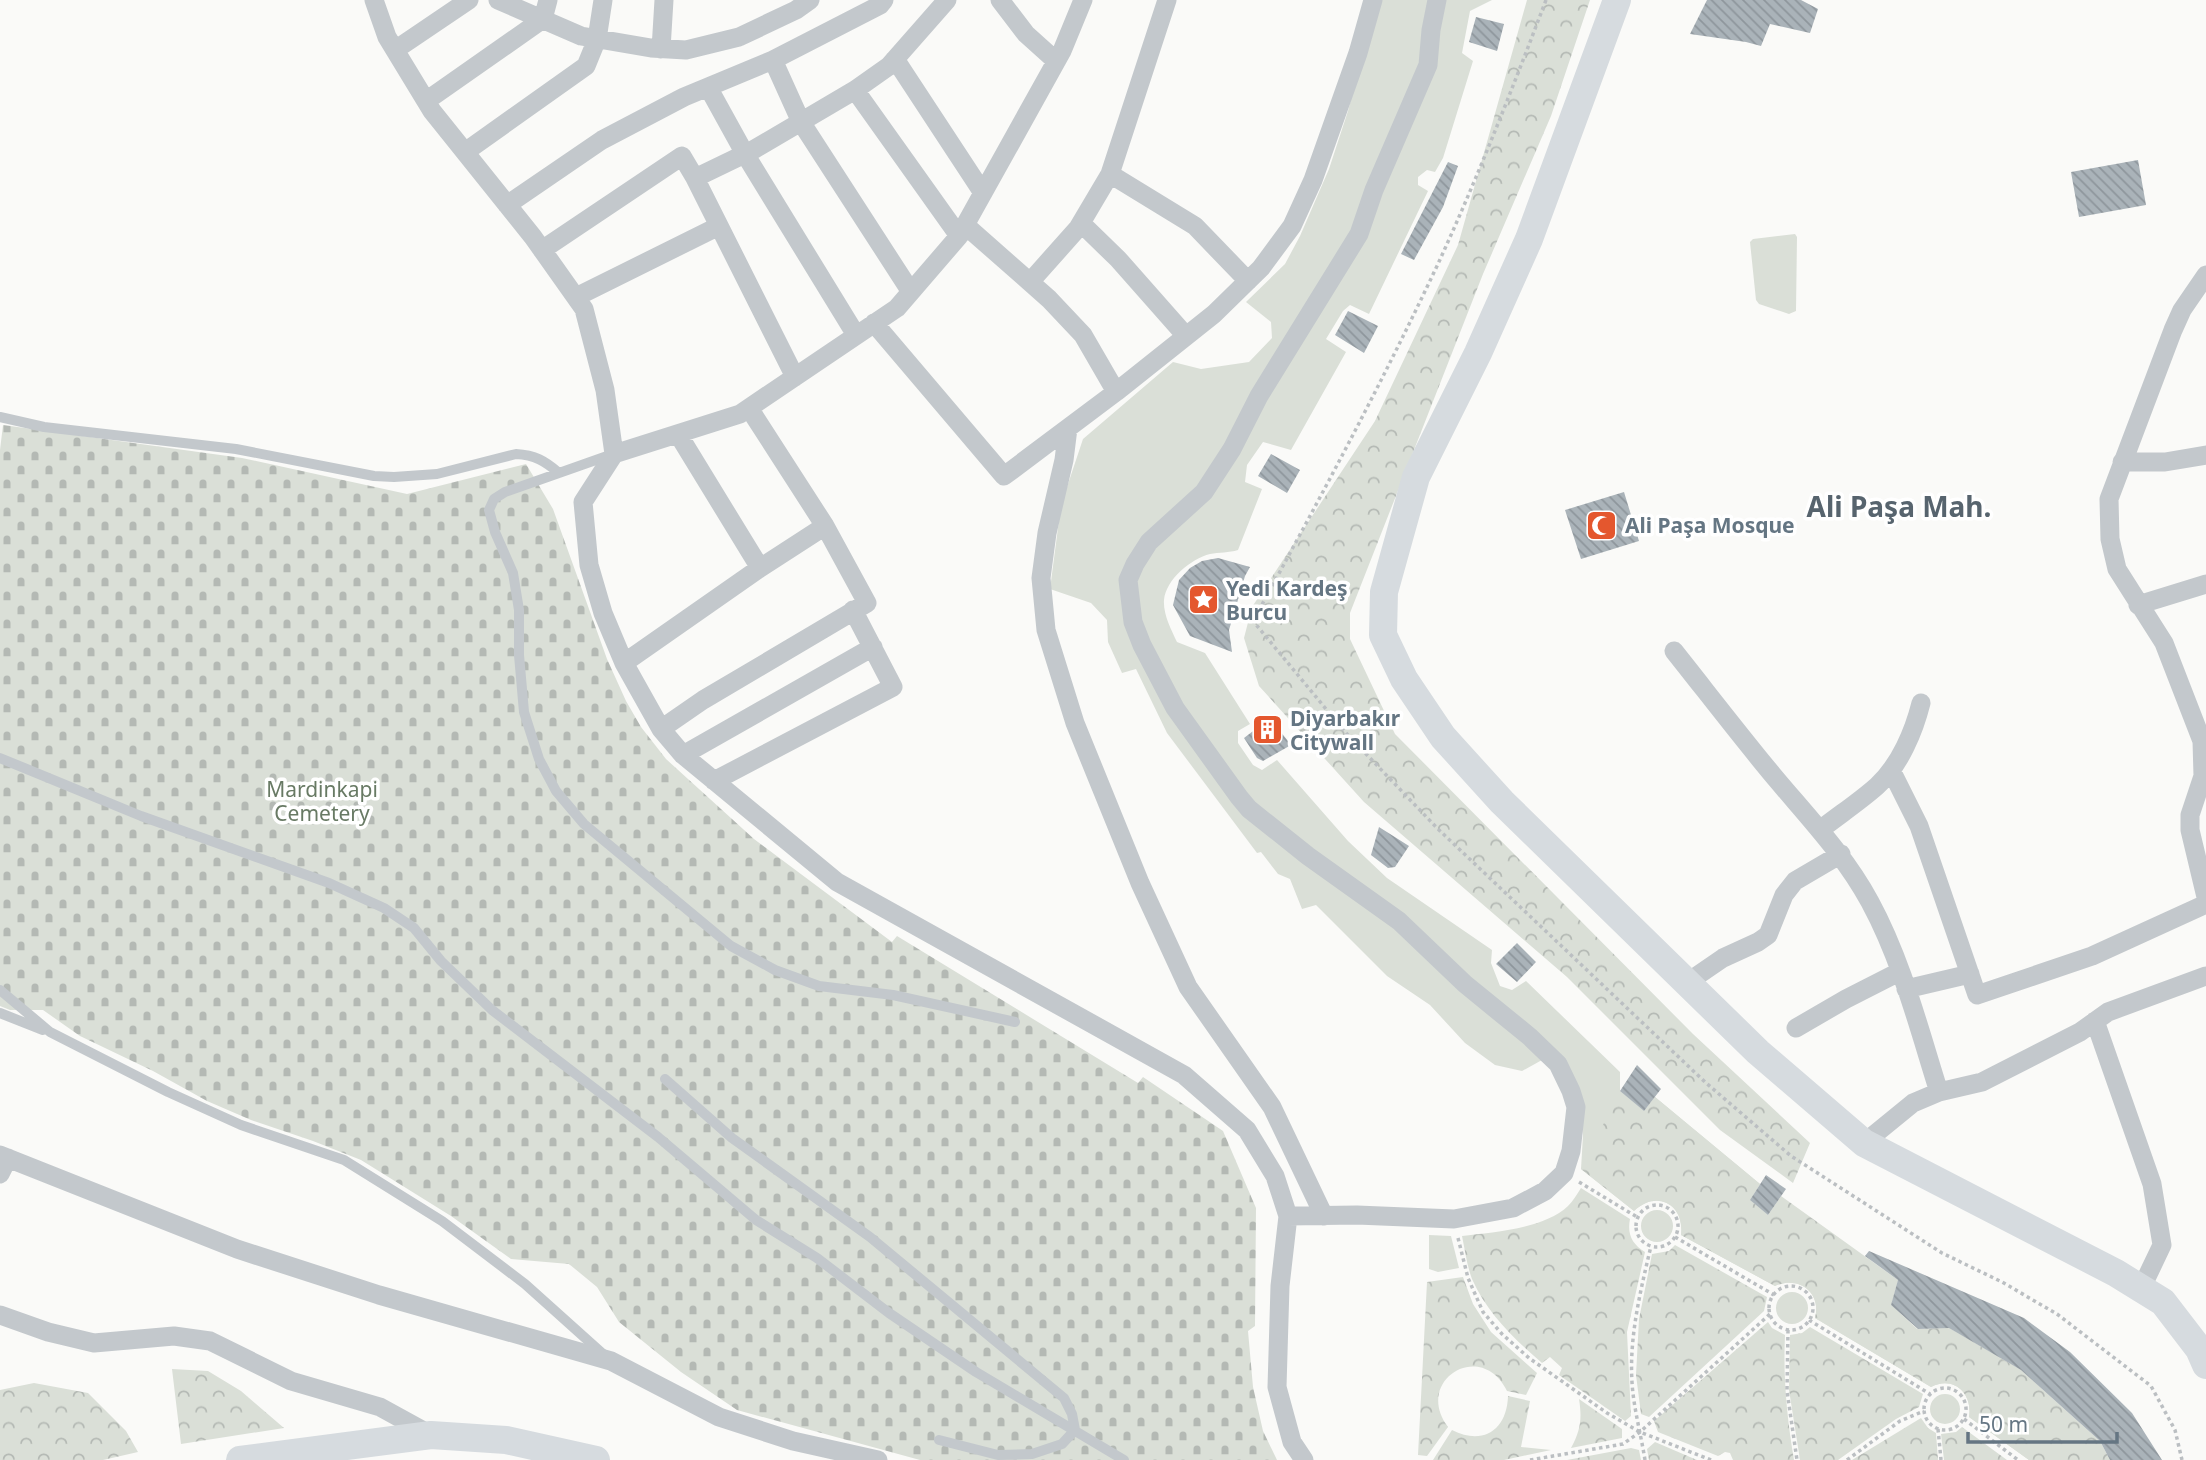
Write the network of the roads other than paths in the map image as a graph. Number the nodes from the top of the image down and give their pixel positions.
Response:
1 (374, 0) edge
2 (469, 0) edge
3 (498, 0) edge
4 (603, 0) edge
5 (664, 0) edge
6 (810, 0) edge
7 (884, 0) edge
8 (947, 0) edge
9 (1000, 0) edge
10 (1083, 0) edge
11 (1167, 0) edge
12 (1373, 0) edge
13 (1437, 0) edge
14 (1618, 0) edge
15 (545, 10) edge
16 (597, 39) junction
17 (661, 49) junction
18 (395, 50) junction
19 (895, 59) junction
20 (773, 60) junction
21 (1056, 61) junction
22 (708, 87) junction
23 (855, 90) junction
24 (426, 101) junction
25 (801, 122) junction
26 (465, 152) junction
27 (745, 154) junction
28 (1110, 174) junction
29 (695, 177) junction
30 (983, 193) junction
31 (507, 205) junction
32 (1081, 223) junction
33 (719, 226) junction
34 (962, 231) junction
35 (542, 250) junction
36 (2206, 275) edge
37 (1248, 281) junction
38 (1030, 282) junction
39 (911, 292) junction
40 (576, 297) junction
41 (874, 323) junction
42 (856, 335) junction
43 (1186, 336) junction
44 (794, 377) junction
45 (1116, 392) junction
46 (749, 408) junction
47 (0, 417) edge
48 (1068, 428) junction
49 (678, 433) junction
50 (614, 454) junction
51 (2206, 455) edge
52 (2122, 462) junction
53 (559, 473) junction
54 (825, 526) junction
55 (760, 568) junction
56 (2206, 584) edge
57 (2138, 605) junction
58 (853, 610) junction
59 (873, 647) junction
60 (1674, 652) dead end
61 (624, 663) junction
62 (1921, 703) dead end
63 (661, 729) junction
64 (2203, 729) edge
65 (682, 755) junction
66 (0, 758) edge
67 (1891, 770) junction
68 (714, 782) junction
69 (1820, 830) junction
70 (1841, 854) junction
71 (2206, 897) edge
72 (2206, 904) edge
73 (1970, 974) junction
74 (2206, 976) edge
75 (1903, 981) junction
76 (1688, 982) junction
77 (0, 990) edge
78 (0, 1013) edge
79 (2095, 1021) junction
80 (1015, 1022) dead end
81 (1796, 1028) dead end
82 (50, 1032) junction
83 (665, 1079) dead end
84 (1939, 1092) junction
85 (1864, 1143) junction
86 (3, 1162) edge
87 (1288, 1216) junction
88 (1324, 1216) junction
89 (2142, 1287) junction
90 (0, 1315) edge
91 (611, 1361) junction
92 (2206, 1365) edge
93 (1075, 1430) junction
94 (431, 1435) junction
95 (939, 1440) dead end
96 (240, 1460) edge
97 (596, 1460) edge
98 (878, 1460) edge
99 (1124, 1460) edge
100 (1304, 1460) edge

1 - 18 street
2 - 18 street
3 - 15 street
4 - 16 street
5 - 17 street
6 - 17 street
7 - 20 street
8 - 19 street
9 - 21 street
10 - 21 street
11 - 28 street
12 - 37 street
13 - 88 street
14 - 76 street
15 - 16 street
15 - 24 street
16 - 17 street
16 - 26 street
18 - 24 street
19 - 23 street
19 - 30 street
20 - 22 street
20 - 25 street
21 - 30 street
22 - 27 street
22 - 31 street
23 - 25 street
23 - 34 street
24 - 26 street
25 - 27 street
25 - 39 street
26 - 31 street
27 - 29 street
27 - 42 street
28 - 32 street
28 - 37 street
29 - 33 street
29 - 35 street
30 - 34 street
31 - 35 street
32 - 38 street
32 - 43 street
33 - 40 street
33 - 44 street
34 - 38 street
34 - 39 street
35 - 40 street
36 - 52 street
37 - 43 street
38 - 45 street
39 - 41 street
40 - 50 street
41 - 42 street
41 - 48 street
42 - 44 street
43 - 45 street
44 - 46 street
45 - 48 street
46 - 49 street
46 - 54 street
47 - 53 lane
48 - 88 street
49 - 50 street
49 - 55 street
50 - 53 lane
50 - 61 street
51 - 52 street
52 - 57 street
53 - 80 lane
54 - 55 street
54 - 58 street
55 - 61 street
56 - 57 street
57 - 64 street
58 - 59 street
58 - 63 street
59 - 65 street
59 - 68 street
60 - 69 street
61 - 63 street
62 - 67 street
63 - 65 street
64 - 71 street
65 - 68 street
66 - 93 lane
67 - 69 street
67 - 73 street
68 - 87 street
69 - 70 street
70 - 75 street
70 - 76 street
72 - 73 street
73 - 75 street
74 - 79 street
75 - 81 street
75 - 84 street
76 - 85 street
77 - 82 lane
78 - 82 lane
79 - 84 street
79 - 89 street
82 - 91 lane
83 - 93 lane
84 - 85 street
85 - 89 street
86 - 91 street
87 - 88 street
87 - 100 street
89 - 92 street
90 - 94 street
91 - 98 street
93 - 95 lane
93 - 99 lane
94 - 96 street
94 - 97 street

